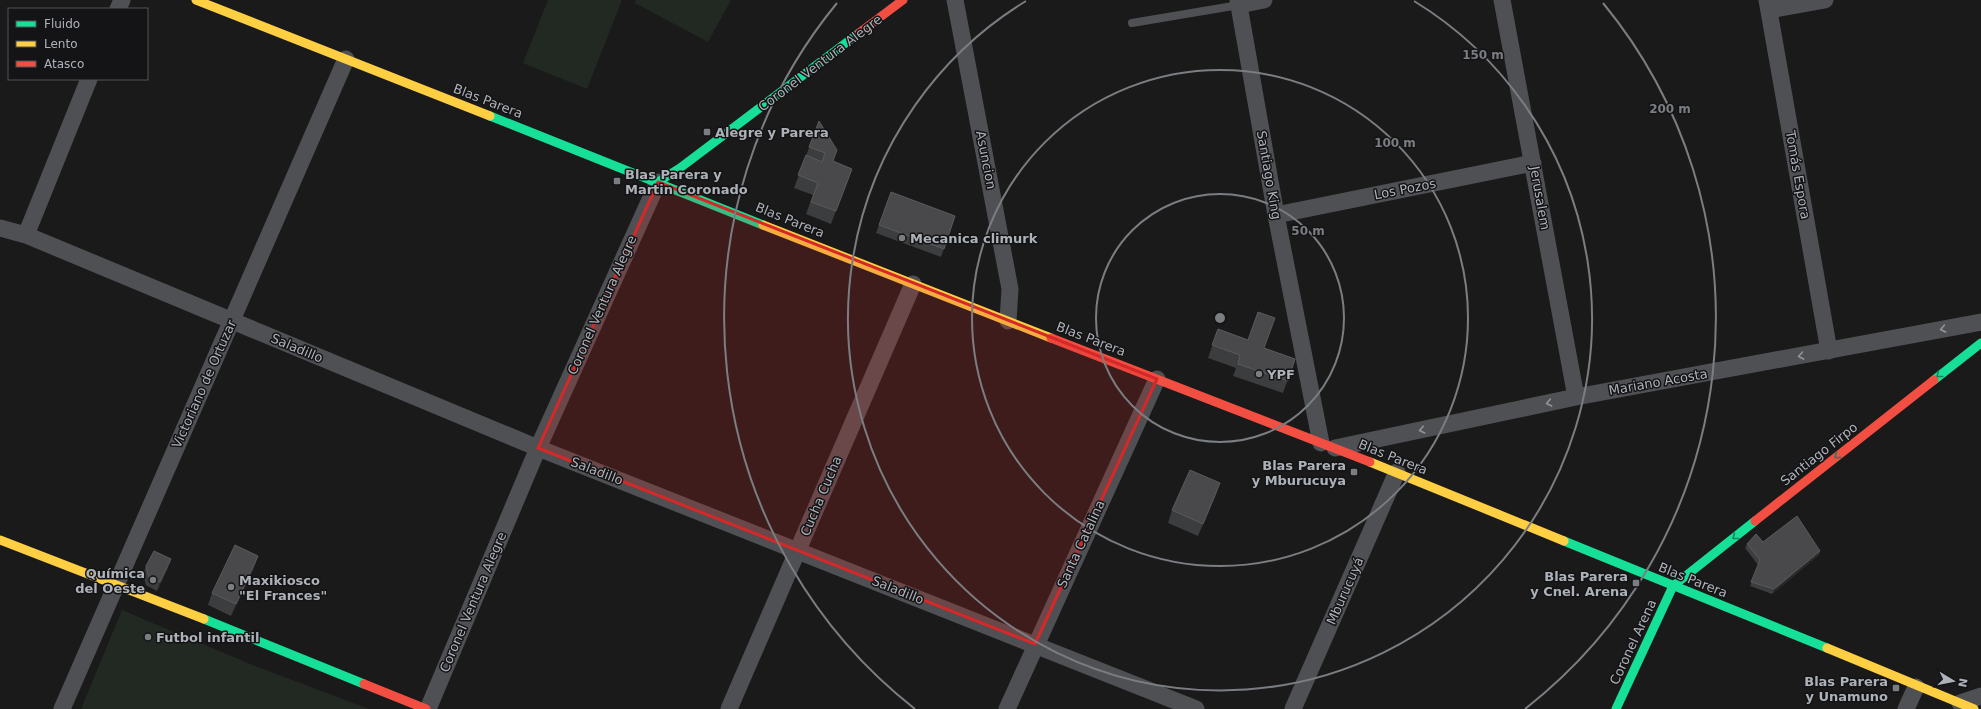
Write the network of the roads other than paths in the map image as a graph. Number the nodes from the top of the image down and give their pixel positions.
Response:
1 (196, 0) edge
2 (903, 0) edge
3 (955, 0) edge
4 (1264, 0) edge
5 (1502, 0) edge
6 (1825, 0) edge
7 (1239, 2) edge
8 (1768, 5) edge
9 (1132, 23) dead end
10 (346, 59) junction
11 (90, 80) edge
12 (1533, 163) junction
13 (658, 182) junction
14 (1276, 215) junction
15 (0, 228) edge
16 (26, 236) junction
17 (913, 284) junction
18 (232, 320) junction
19 (1008, 321) junction
20 (1981, 322) edge
21 (1981, 342) edge
22 (1829, 350) junction
23 (1157, 379) junction
24 (1576, 397) junction
25 (1328, 445) junction
26 (538, 448) junction
27 (1397, 472) junction
28 (0, 540) edge
29 (798, 550) junction
30 (116, 584) junction
31 (1673, 586) junction
32 (1035, 644) junction
33 (1916, 687) junction
34 (1981, 696) edge
35 (1967, 706) edge
36 (62, 709) edge
37 (427, 709) edge
38 (729, 709) edge
39 (1006, 709) edge
40 (1196, 709) edge
41 (1293, 709) edge
42 (1616, 709) edge
43 (1906, 709) edge

1 - 10 main road, Blas Parera
2 - 13 main road, Coronel Ventura Alegre
3 - 19 street, Asuncion
4 - 7 street
5 - 12 street, Jerusalem
6 - 8 street
7 - 9 lane
7 - 14 street, Santiago King
8 - 22 street, Tomás Espora
10 - 13 main road, Blas Parera
10 - 18 street, Victoriano de Ortuzar
11 - 16 street
12 - 14 street, Los Pozos
12 - 24 street, Jerusalem
13 - 17 main road, Blas Parera
13 - 26 street, Coronel Ventura Alegre
14 - 25 street, Santiago King
15 - 16 street, Saladillo
16 - 18 street, Saladillo
17 - 19 main road, Blas Parera
17 - 29 street, Cucha Cucha
18 - 26 street, Saladillo
18 - 30 street, Victoriano de Ortuzar
19 - 23 main road, Blas Parera
20 -> 22 street, Mariano Acosta
21 -> 31 main road, Santiago Firpo
22 -> 24 street, Mariano Acosta
23 - 25 main road, Blas Parera
23 - 32 street, Santa Catalina
24 -> 25 street, Mariano Acosta
25 - 27 main road, Blas Parera
26 - 29 street, Saladillo
26 - 37 street, Coronel Ventura Alegre
27 - 31 main road, Blas Parera
27 - 41 street, Mburucuyá
28 - 30 main road
29 - 32 street, Saladillo
29 - 38 street, Cucha Cucha
30 - 36 street, Victoriano de Ortuzar
30 - 37 main road
31 - 33 main road, Blas Parera
31 - 42 main road, Coronel Arena
32 - 39 street, Santa Catalina
32 - 40 street, Saladillo
33 - 35 main road, Blas Parera
33 - 43 street
34 - 35 street

